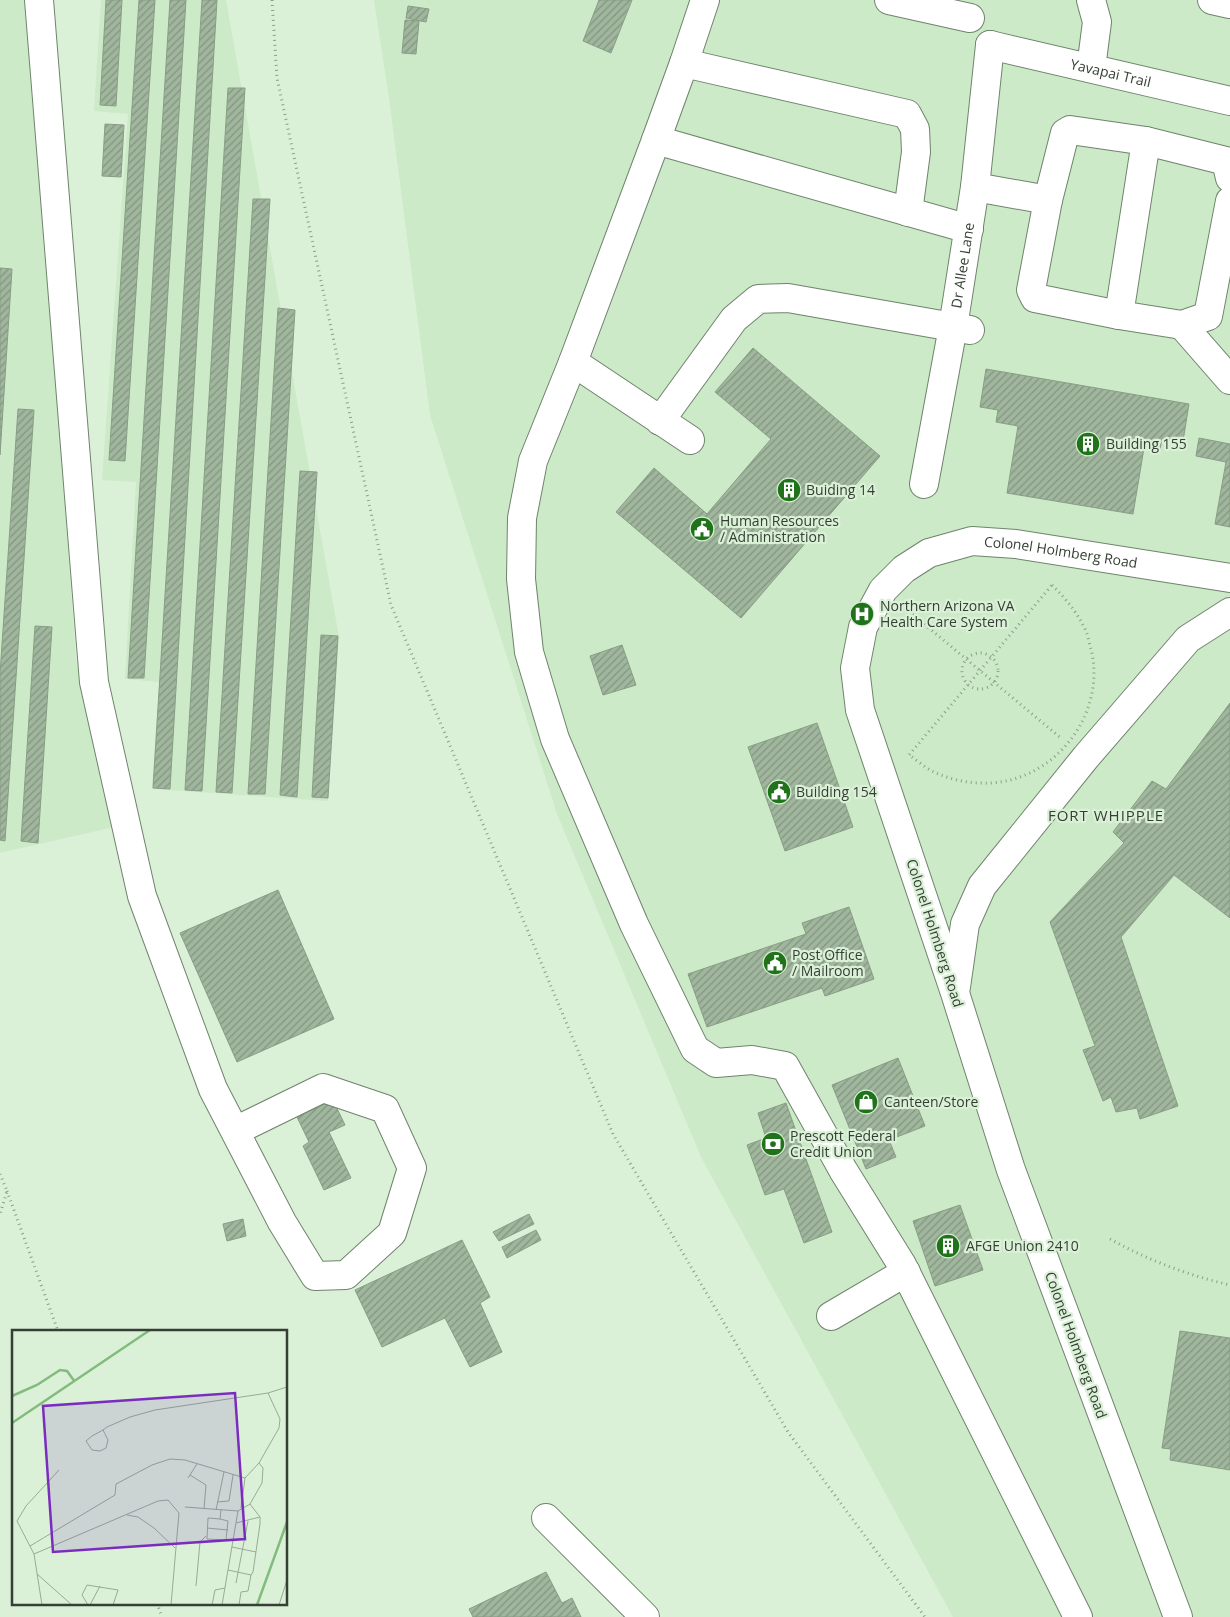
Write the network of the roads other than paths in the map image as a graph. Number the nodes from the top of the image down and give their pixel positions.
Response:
1 (39, 0) edge
2 (705, 0) edge
3 (889, 0) edge
4 (1091, 0) edge
5 (1212, 0) edge
6 (1230, 4) edge
7 (967, 9) edge
8 (990, 45) junction
9 (684, 63) junction
10 (1091, 68) junction
11 (1230, 101) edge
12 (656, 140) junction
13 (1146, 141) junction
14 (1230, 178) edge
15 (975, 187) junction
16 (1048, 200) junction
17 (1230, 201) edge
18 (908, 212) junction
19 (968, 229) junction
20 (1119, 315) junction
21 (1182, 325) junction
22 (962, 329) junction
23 (573, 362) junction
24 (1230, 380) edge
25 (660, 420) junction
26 (690, 440) dead end
27 (924, 484) dead end
28 (1230, 578) edge
29 (1230, 612) edge
30 (955, 994) junction
31 (235, 1131) junction
32 (906, 1272) junction
33 (831, 1316) dead end
34 (546, 1518) dead end
35 (646, 1617) edge
36 (1078, 1617) edge
37 (1178, 1617) edge

1 - 31 lane
2 - 9 lane
3 - 7 lane
4 - 10 lane
5 - 6 lane
7 - 8 lane
8 - 10 lane, Yavapai Trail
8 - 15 lane, Dr Allee Lane
9 - 12 lane
9 - 18 lane
10 - 11 lane, Yavapai Trail
12 - 18 lane
12 - 23 lane
13 - 14 lane
13 - 16 lane
13 - 20 lane
15 - 16 lane
15 - 19 lane, Dr Allee Lane
16 - 20 lane
17 - 21 lane
18 - 19 lane
19 - 22 lane, Dr Allee Lane
20 - 21 lane
21 - 24 lane
22 - 25 lane
22 - 27 lane, Dr Allee Lane
23 - 25 lane
23 - 32 lane
25 - 26 lane
28 - 30 lane, Colonel Holmberg Road
29 - 30 lane
30 - 37 lane, Colonel Holmberg Road
31 - 31 lane
32 - 33 lane
32 - 36 lane
34 - 35 lane

